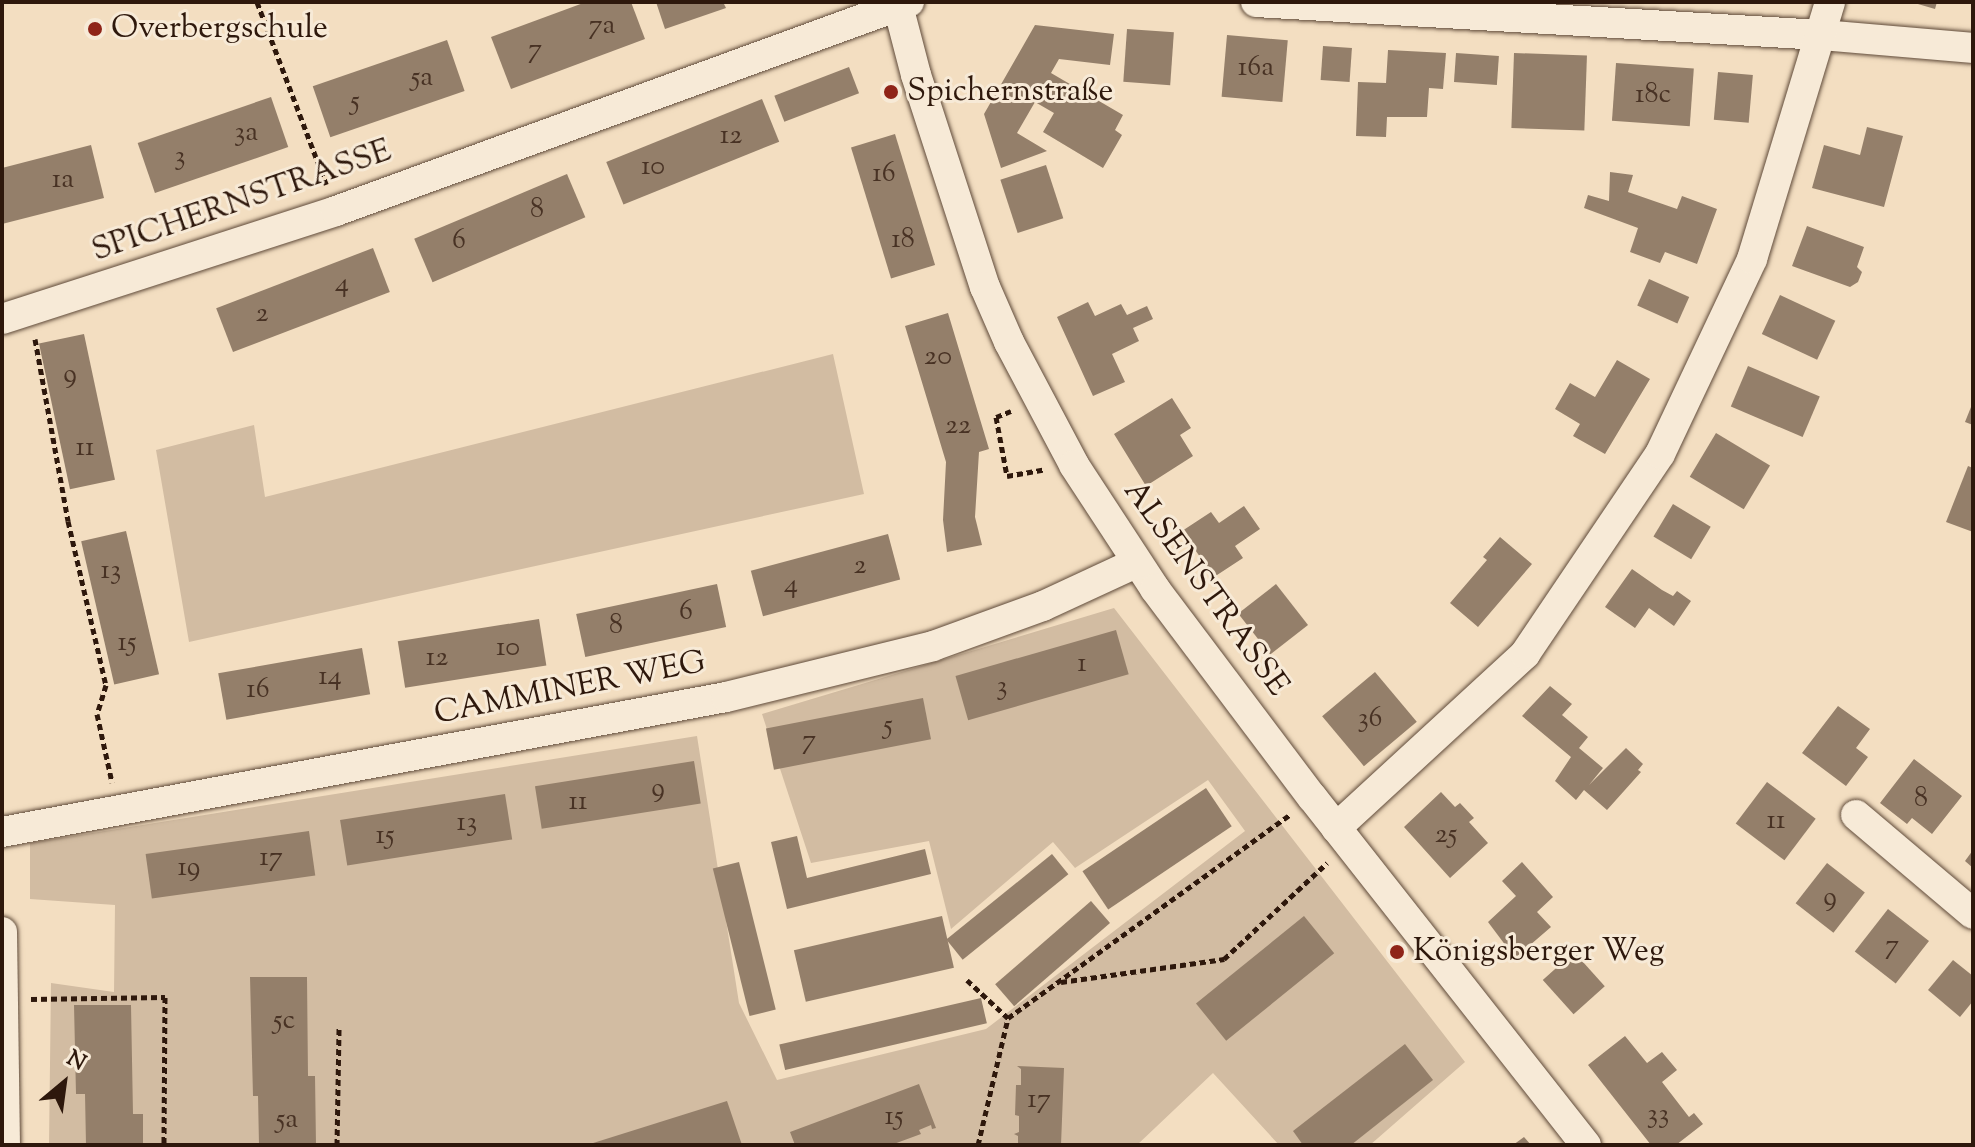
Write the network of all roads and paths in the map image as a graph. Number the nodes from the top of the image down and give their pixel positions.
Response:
1 (257, 2) edge
2 (1256, 2) edge
3 (1830, 2) edge
4 (901, 3) edge
5 (1822, 35) junction
6 (1973, 48) edge
7 (336, 211) junction
8 (16, 315) edge
9 (1039, 401) junction
10 (1074, 465) junction
11 (1136, 563) junction
12 (1312, 797) junction
13 (119, 810) junction
14 (1856, 815) dead end
15 (2, 832) edge
16 (1342, 835) junction
17 (1973, 914) edge
18 (2, 932) edge
19 (967, 980) dead end
20 (1058, 983) junction
21 (3, 1000) edge
22 (1008, 1018) junction
23 (339, 1026) dead end
24 (5, 1145) edge
25 (164, 1145) edge
26 (337, 1145) edge
27 (978, 1145) edge
28 (1586, 1145) edge

1 - 7 path
2 - 5 street
3 - 5 street
4 - 7 street, SPICHERNSTRASSE
4 - 9 street, ALSENSTRASSE
5 - 6 street
5 - 16 street
7 - 8 street, SPICHERNSTRASSE
8 - 13 path
9 - 10 street, ALSENSTRASSE
9 - 10 path
10 - 11 street, ALSENSTRASSE
11 - 12 street, ALSENSTRASSE
11 - 13 street, CAMMINER WEG
12 - 16 street, ALSENSTRASSE
12 - 20 path
13 - 15 street, CAMMINER WEG
14 - 17 street
16 - 20 path
16 - 28 street, ALSENSTRASSE
18 - 21 street
19 - 22 path
20 - 22 path
21 - 24 street
21 - 25 path
22 - 27 path
23 - 26 path

